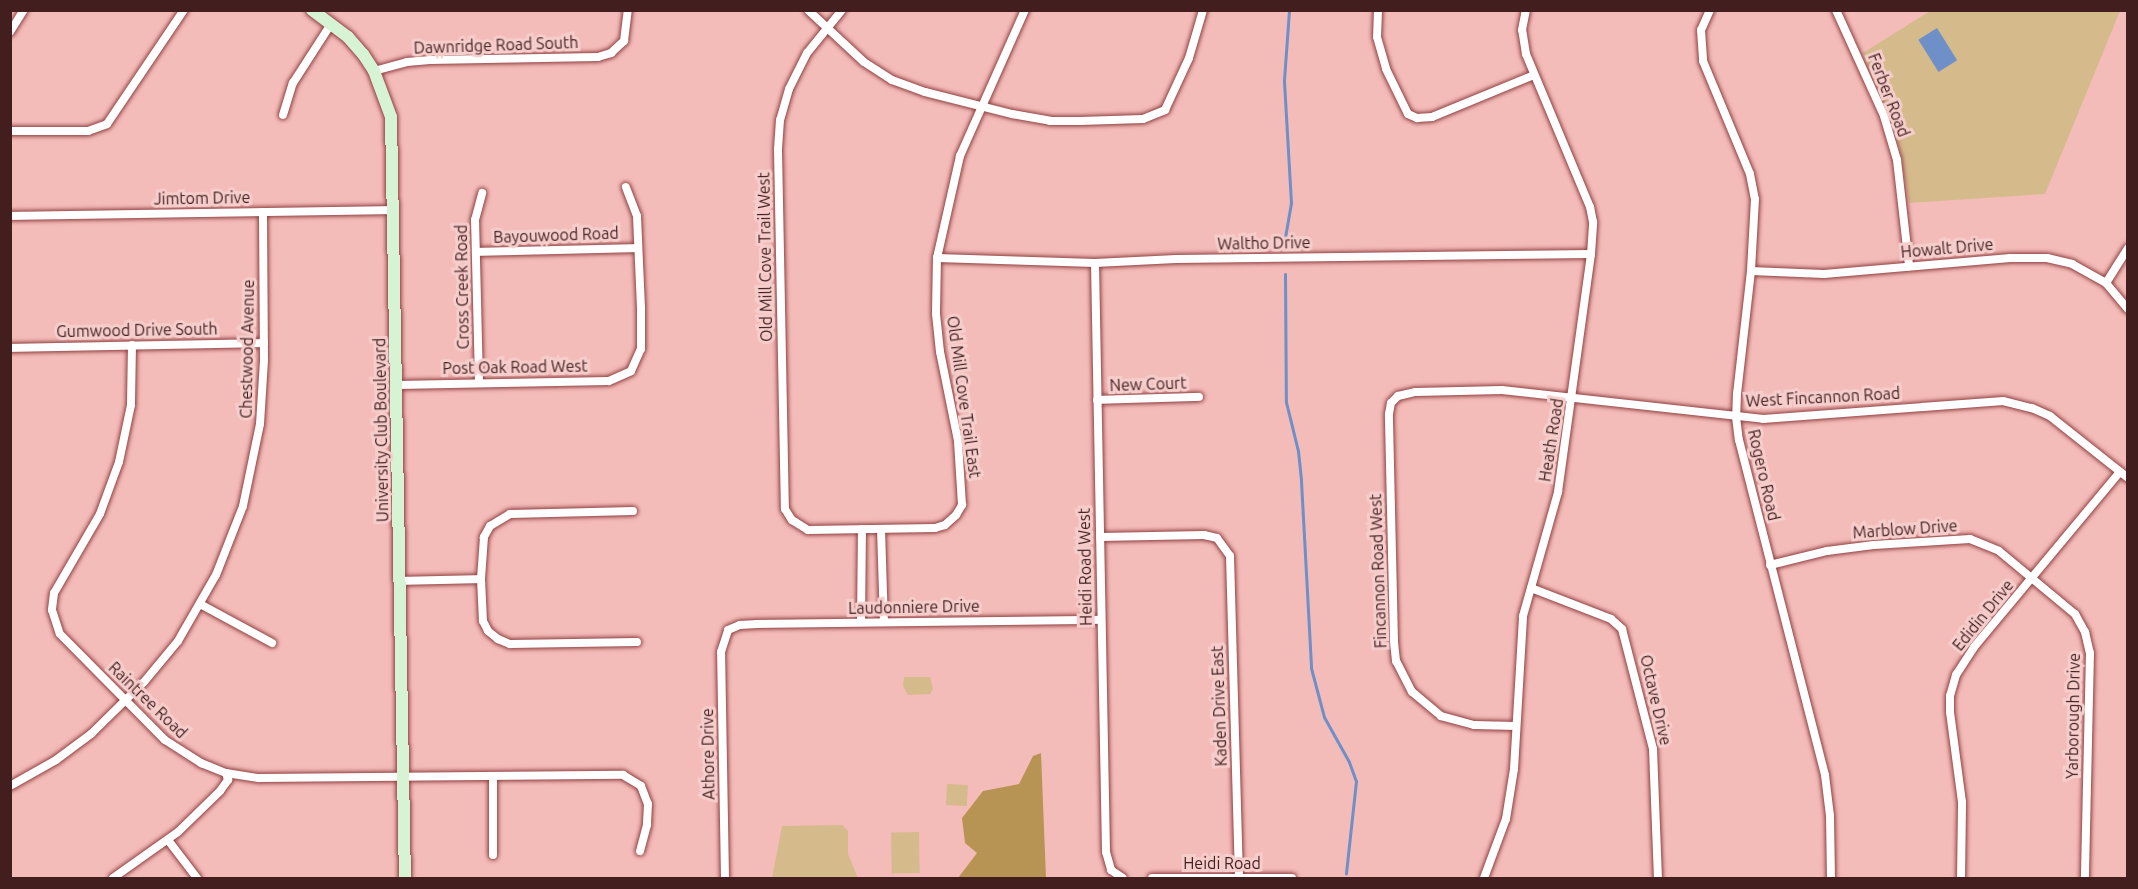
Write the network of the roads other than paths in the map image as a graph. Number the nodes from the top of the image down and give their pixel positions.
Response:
1 (24, 10) edge
2 (184, 10) edge
3 (312, 10) edge
4 (628, 10) edge
5 (808, 10) edge
6 (842, 10) edge
7 (1025, 10) edge
8 (1203, 10) edge
9 (1378, 10) edge
10 (1526, 10) edge
11 (1710, 10) edge
12 (1836, 10) edge
13 (331, 24) junction
14 (826, 27) junction
15 (10, 32) edge
16 (374, 71) junction
17 (1534, 75) junction
18 (982, 106) junction
19 (283, 115) dead end
20 (10, 131) edge
21 (626, 187) dead end
22 (482, 193) dead end
23 (394, 210) junction
24 (263, 212) junction
25 (10, 216) edge
26 (637, 248) junction
27 (2127, 248) edge
28 (476, 252) junction
29 (1591, 254) junction
30 (937, 258) junction
31 (1095, 262) junction
32 (1910, 266) junction
33 (1751, 270) junction
34 (2106, 283) junction
35 (2127, 309) edge
36 (264, 343) junction
37 (132, 345) junction
38 (10, 348) edge
39 (479, 382) junction
40 (397, 385) junction
41 (1199, 397) dead end
42 (1573, 397) junction
43 (1097, 400) junction
44 (1391, 402) joint
45 (1736, 417) junction
46 (2120, 472) junction
47 (2127, 478) edge
48 (633, 511) dead end
49 (862, 529) junction
50 (881, 529) junction
51 (1100, 537) junction
52 (1770, 565) junction
53 (2033, 577) junction
54 (481, 579) junction
55 (400, 581) junction
56 (1532, 588) junction
57 (200, 604) junction
58 (1101, 620) junction
59 (861, 622) junction
60 (884, 622) junction
61 (728, 630) joint
62 (638, 642) dead end
63 (272, 643) dead end
64 (126, 701) junction
65 (1516, 726) junction
66 (226, 772) junction
67 (493, 776) junction
68 (404, 777) junction
69 (10, 786) edge
70 (168, 840) junction
71 (640, 851) dead end
72 (493, 855) dead end
73 (1239, 877) junction
74 (113, 879) edge
75 (196, 879) edge
76 (405, 879) edge
77 (725, 879) edge
78 (1123, 879) edge
79 (1152, 879) edge
80 (1292, 879) edge
81 (1484, 879) edge
82 (1658, 879) edge
83 (1831, 879) edge
84 (1961, 879) edge
85 (2085, 879) edge

1 - 15 street
2 - 20 street
3 - 13 street, University Club Boulevard
4 - 16 street, Dawnridge Road South
5 - 14 street
6 - 14 street, Old Mill Cove Trail West
7 - 18 street, Old Mill Cove Trail East
8 - 18 street
9 - 17 street
10 - 17 street, Heath Road
11 - 33 street, Rogero Road
12 - 32 street, Ferber Road
13 - 16 street, University Club Boulevard
13 - 19 street
14 - 18 street
14 - 49 street, Old Mill Cove Trail West
16 - 23 street, University Club Boulevard
17 - 29 street, Heath Road
18 - 30 street, Old Mill Cove Trail East
21 - 26 street
22 - 28 street, Cross Creek Road
23 - 24 street, Jimtom Drive
23 - 40 street, University Club Boulevard
24 - 25 street, Jimtom Drive
24 - 36 street, Chestwood Avenue
26 - 28 street, Bayouwood Road
26 - 39 street, Post Oak Road West
27 - 34 street
28 - 39 street, Cross Creek Road
29 - 31 street, Waltho Drive
29 - 42 street, Heath Road
30 - 31 street, Waltho Drive
30 - 50 street, Old Mill Cove Trail East
31 - 43 street, Heidi Road West
32 - 33 street, Howalt Drive
32 - 34 street, Howalt Drive
33 - 45 street, Rogero Road
34 - 35 street, Howalt Drive
36 - 37 street, Gumwood Drive South
36 - 57 street, Chestwood Avenue
37 - 38 street, Gumwood Drive South
37 - 64 street, Raintree Road
39 - 40 street, Post Oak Road West
40 - 55 street, University Club Boulevard
41 - 43 street, New Court
42 - 44 street, West Fincannon Road
42 - 45 street, West Fincannon Road
42 - 56 street, Heath Road
43 - 51 street, Heidi Road West
44 - 65 street, Fincannon Road West
45 - 46 street, West Fincannon Road
45 - 52 street, Rogero Road
46 - 47 street, West Fincannon Road
46 - 53 street, Edidin Drive
48 - 54 street
49 - 50 street
49 - 59 street
50 - 60 street
51 - 58 street, Heidi Road West
51 - 73 street, Kaden Drive East
52 - 53 street, Marblow Drive
52 - 83 street, Rogero Road
53 - 84 street, Edidin Drive
53 - 85 street, Yarborough Drive
54 - 55 street
54 - 62 street
55 - 68 street, University Club Boulevard
56 - 65 street, Heath Road
56 - 82 street, Octave Drive
57 - 63 street
57 - 64 street, Chestwood Avenue
58 - 60 street, Laudonniere Drive
58 - 78 street, Heidi Road West
59 - 60 street, Laudonniere Drive
59 - 61 street, Laudonniere Drive
61 - 77 street, Athore Drive
64 - 66 street, Raintree Road
64 - 69 street, Chestwood Avenue
65 - 81 street, Heath Road
66 - 68 street, Raintree Road
66 - 70 street
67 - 68 street, Raintree Road
67 - 71 street, Raintree Road
67 - 72 street
68 - 76 street, University Club Boulevard
70 - 74 street
70 - 75 street
73 - 79 street, Heidi Road
73 - 80 street, Heidi Road

